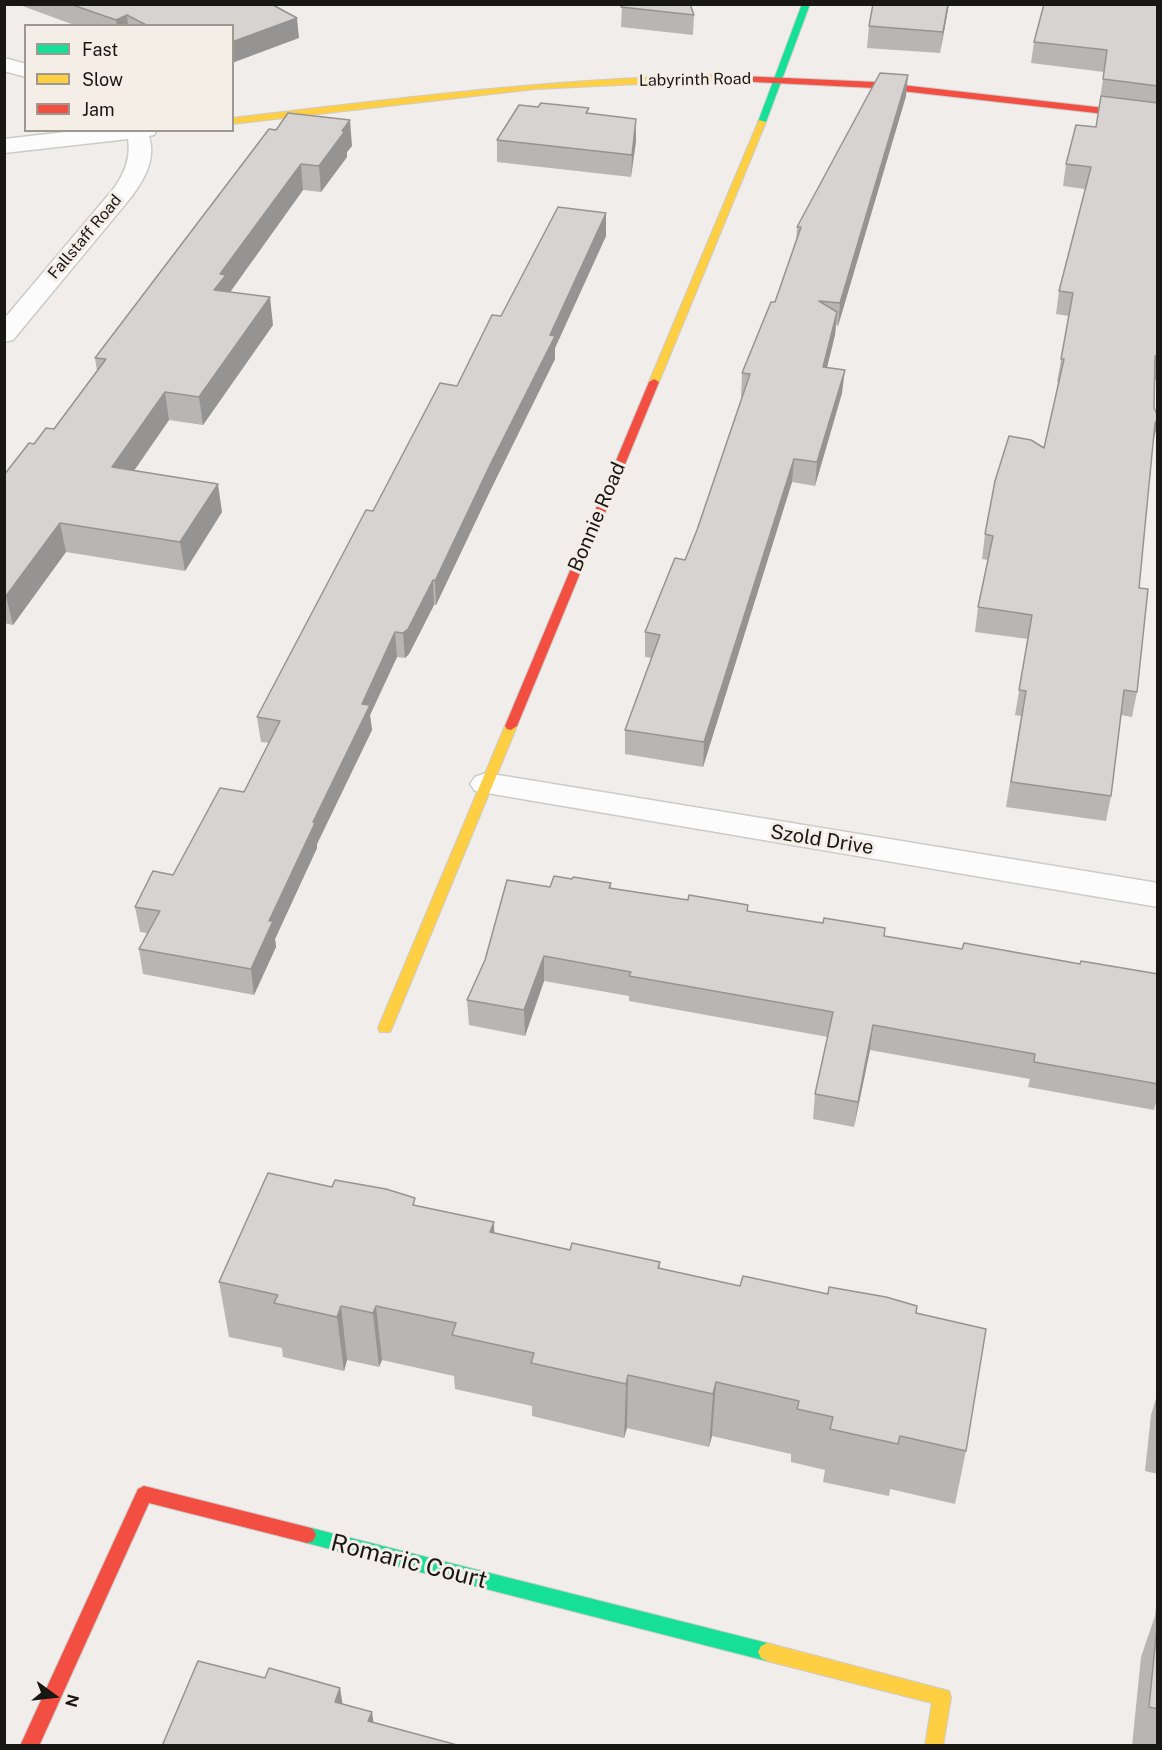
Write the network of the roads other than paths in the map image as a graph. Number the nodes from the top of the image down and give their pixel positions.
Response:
1 (806, 4) edge
2 (4, 64) edge
3 (24, 70) edge
4 (780, 79) junction
5 (1158, 117) edge
6 (234, 121) edge
7 (130, 132) edge
8 (139, 132) edge
9 (4, 146) edge
10 (4, 335) edge
11 (486, 784) junction
12 (1158, 895) edge
13 (385, 1028) dead end
14 (29, 1746) edge
15 (934, 1746) edge

1 - 4 street, Bonnie Road
2 - 3 street
4 - 5 street, Labyrinth Road
4 - 6 street, Labyrinth Road
4 - 11 street, Bonnie Road
7 - 9 street
8 - 10 street, Fallstaff Road
11 - 12 street, Szold Drive
11 - 13 street, Bonnie Road
14 - 15 street, Romaric Court

